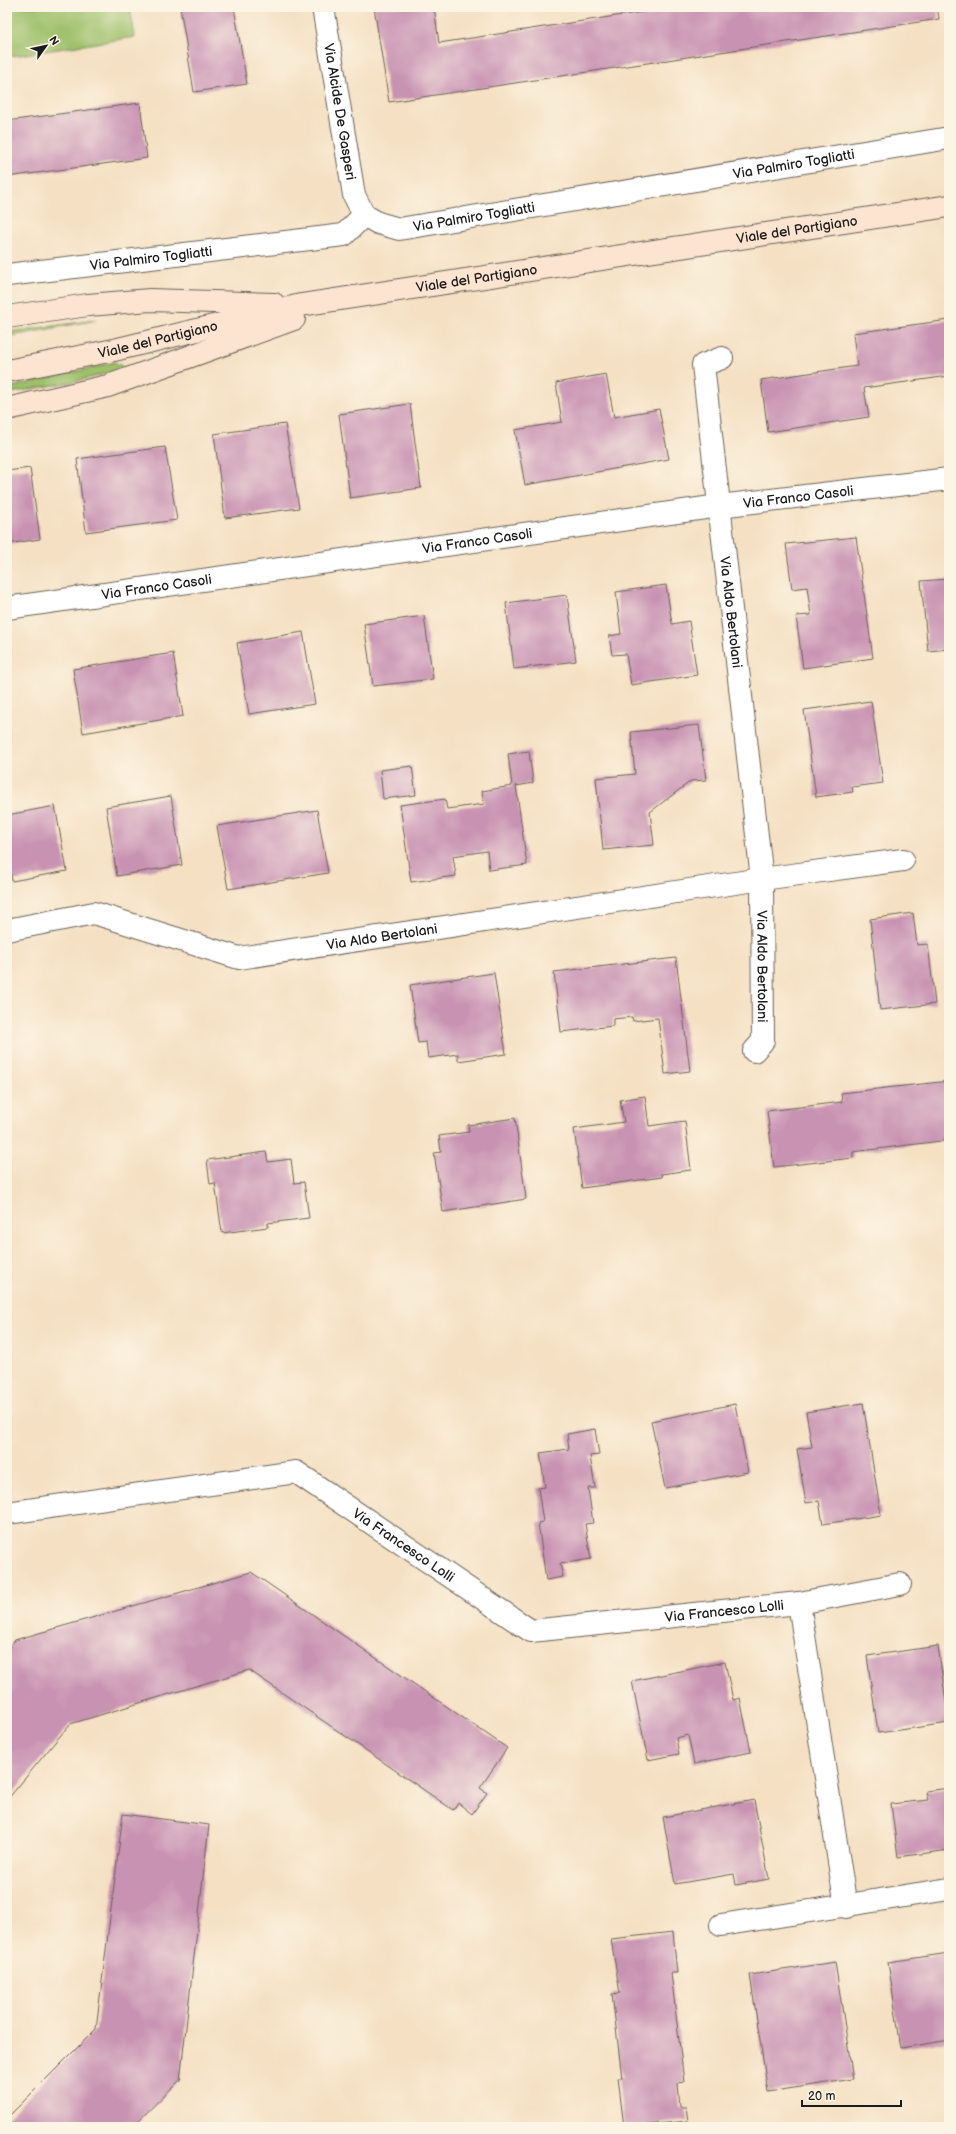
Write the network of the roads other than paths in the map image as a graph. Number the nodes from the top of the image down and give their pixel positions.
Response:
1 (323, 7) edge
2 (949, 138) edge
3 (949, 206) edge
4 (364, 215) junction
5 (7, 275) edge
6 (355, 297) junction
7 (301, 305) junction
8 (7, 317) edge
9 (722, 358) dead end
10 (7, 370) edge
11 (7, 409) edge
12 (949, 480) edge
13 (719, 506) junction
14 (7, 608) edge
15 (903, 860) dead end
16 (762, 879) junction
17 (7, 930) edge
18 (754, 1051) dead end
19 (7, 1513) edge
20 (900, 1584) dead end
21 (799, 1603) junction
22 (949, 1889) edge
23 (846, 1907) junction
24 (721, 1925) dead end

1 - 4 street, Via Alcide De Gasperi
2 - 4 street, Via Palmiro Togliatti
3 - 6 main road, Viale del Partigiano
4 - 5 street, Via Palmiro Togliatti
6 - 7 main road, Viale del Partigiano
6 - 11 main road
7 - 8 main road
7 - 10 main road, Viale del Partigiano
9 - 13 street, Via Aldo Bertolani
12 - 13 street, Via Franco Casoli
13 - 14 street, Via Franco Casoli
13 - 16 street, Via Aldo Bertolani
15 - 16 street, Via Aldo Bertolani
16 - 17 street, Via Aldo Bertolani
16 - 18 street, Via Aldo Bertolani
19 - 21 street, Via Francesco Lolli
20 - 21 street, Via Francesco Lolli
21 - 23 street, Via Francesco Lolli
22 - 23 street
23 - 24 street

